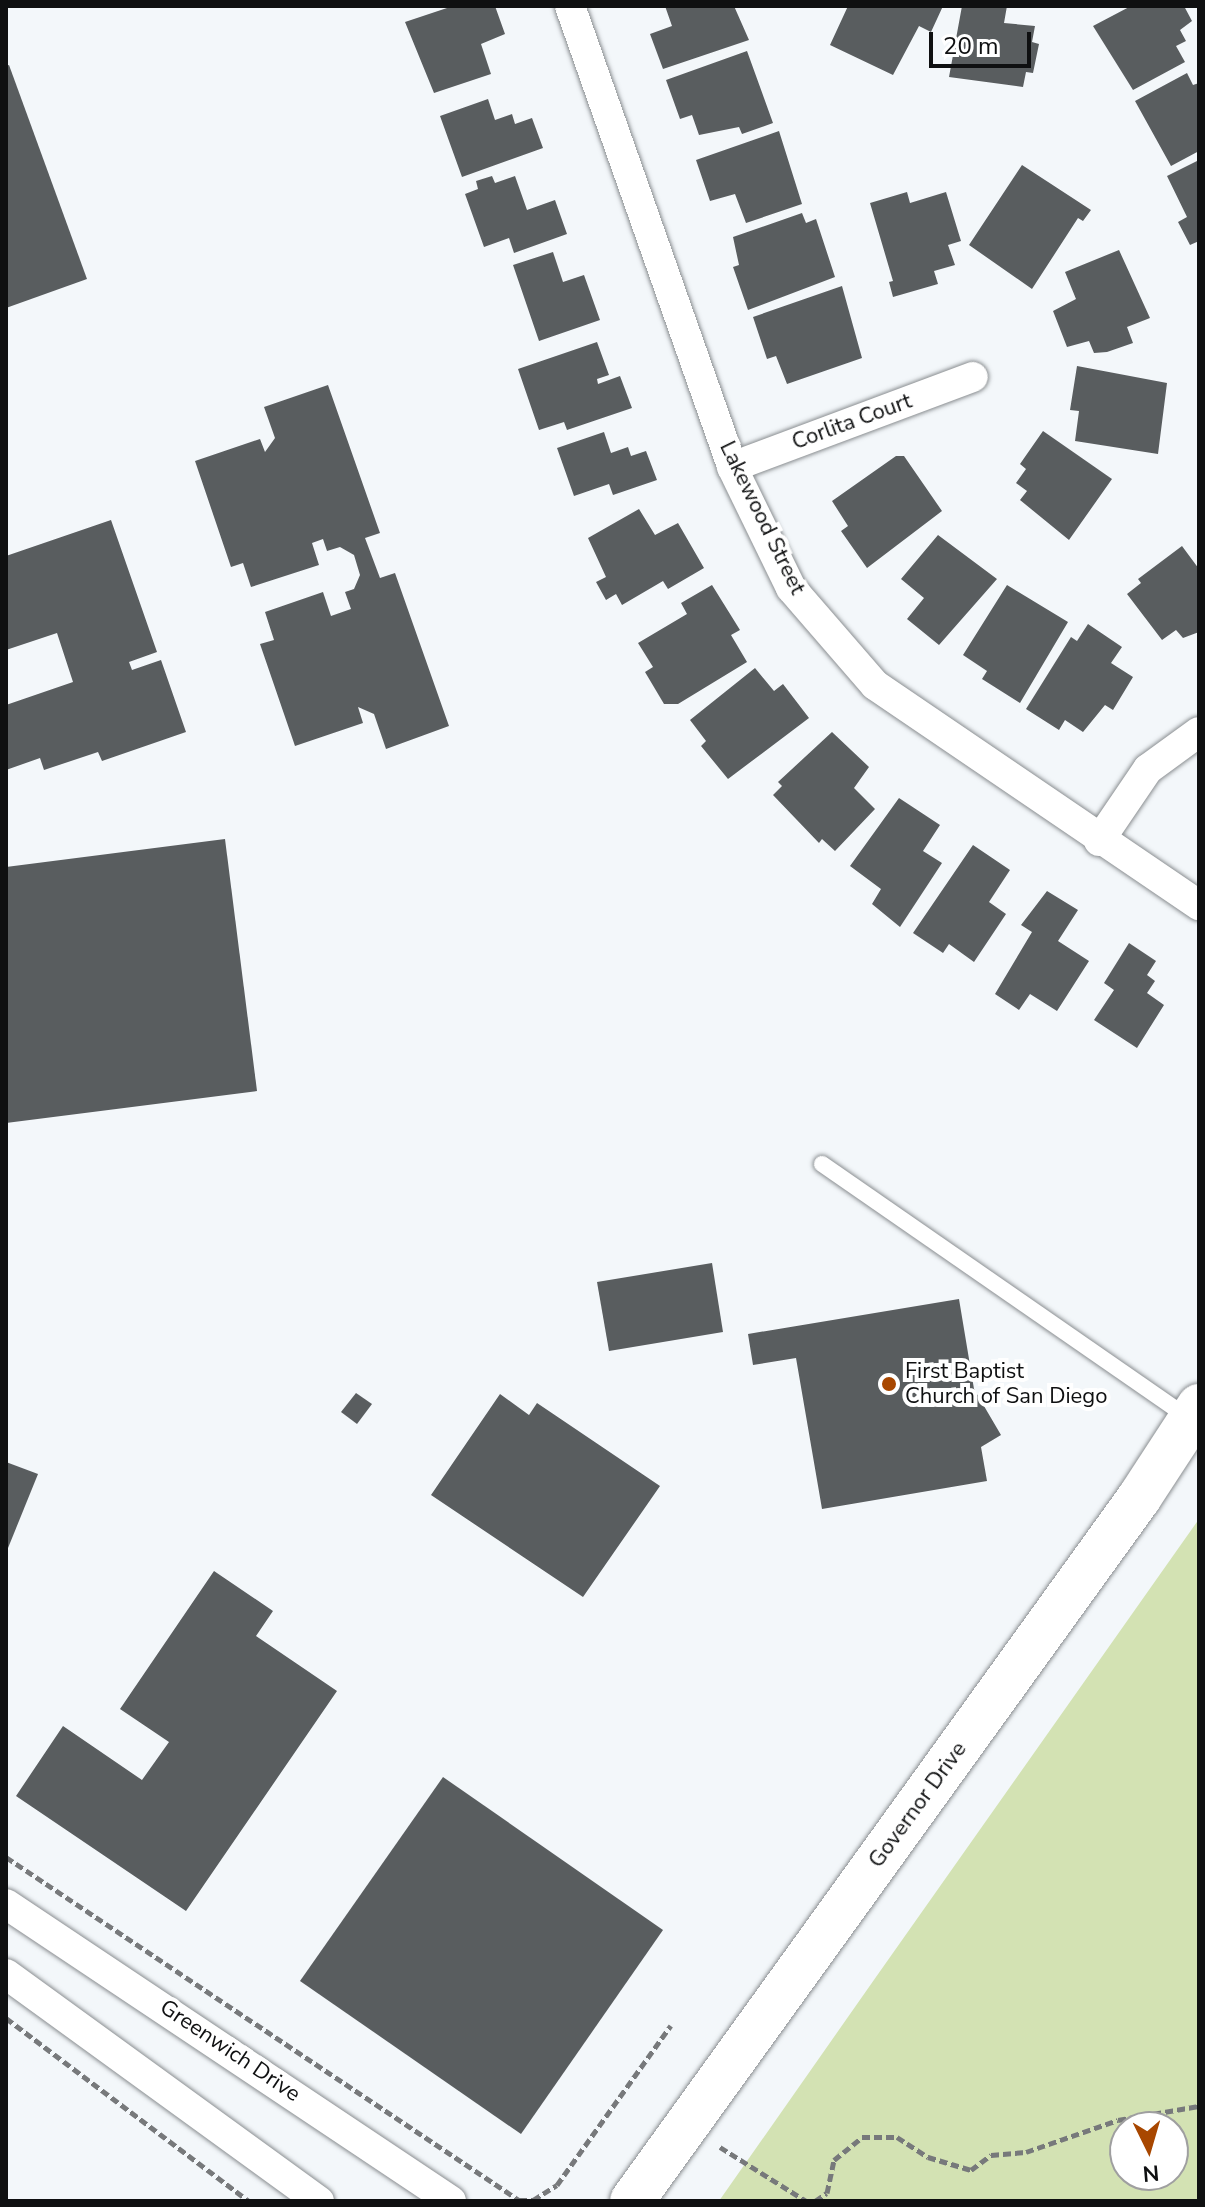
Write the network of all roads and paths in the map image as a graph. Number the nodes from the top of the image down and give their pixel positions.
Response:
1 (570, 6) edge
2 (973, 377) dead end
3 (732, 467) junction
4 (1199, 732) edge
5 (1099, 841) junction
6 (1199, 905) edge
7 (822, 1164) dead end
8 (1194, 1413) edge
9 (6, 1857) edge
10 (6, 1904) edge
11 (6, 1974) edge
12 (6, 2018) edge
13 (671, 2025) dead end
14 (1199, 2106) edge
15 (686, 2125) junction
16 (249, 2201) edge
17 (319, 2201) edge
18 (451, 2201) edge
19 (632, 2201) edge
20 (806, 2201) edge
21 (815, 2201) edge

1 - 3 street, Lakewood Street
2 - 3 street, Corlita Court
3 - 5 street, Lakewood Street
4 - 5 street
5 - 6 street, Lakewood Street
7 - 8 lane
8 - 15 main road, Governor Drive
9 - 13 path
10 - 18 street, Greenwich Drive
11 - 17 street
12 - 16 path
14 - 21 path
15 - 19 main road, Governor Drive
15 - 20 path

